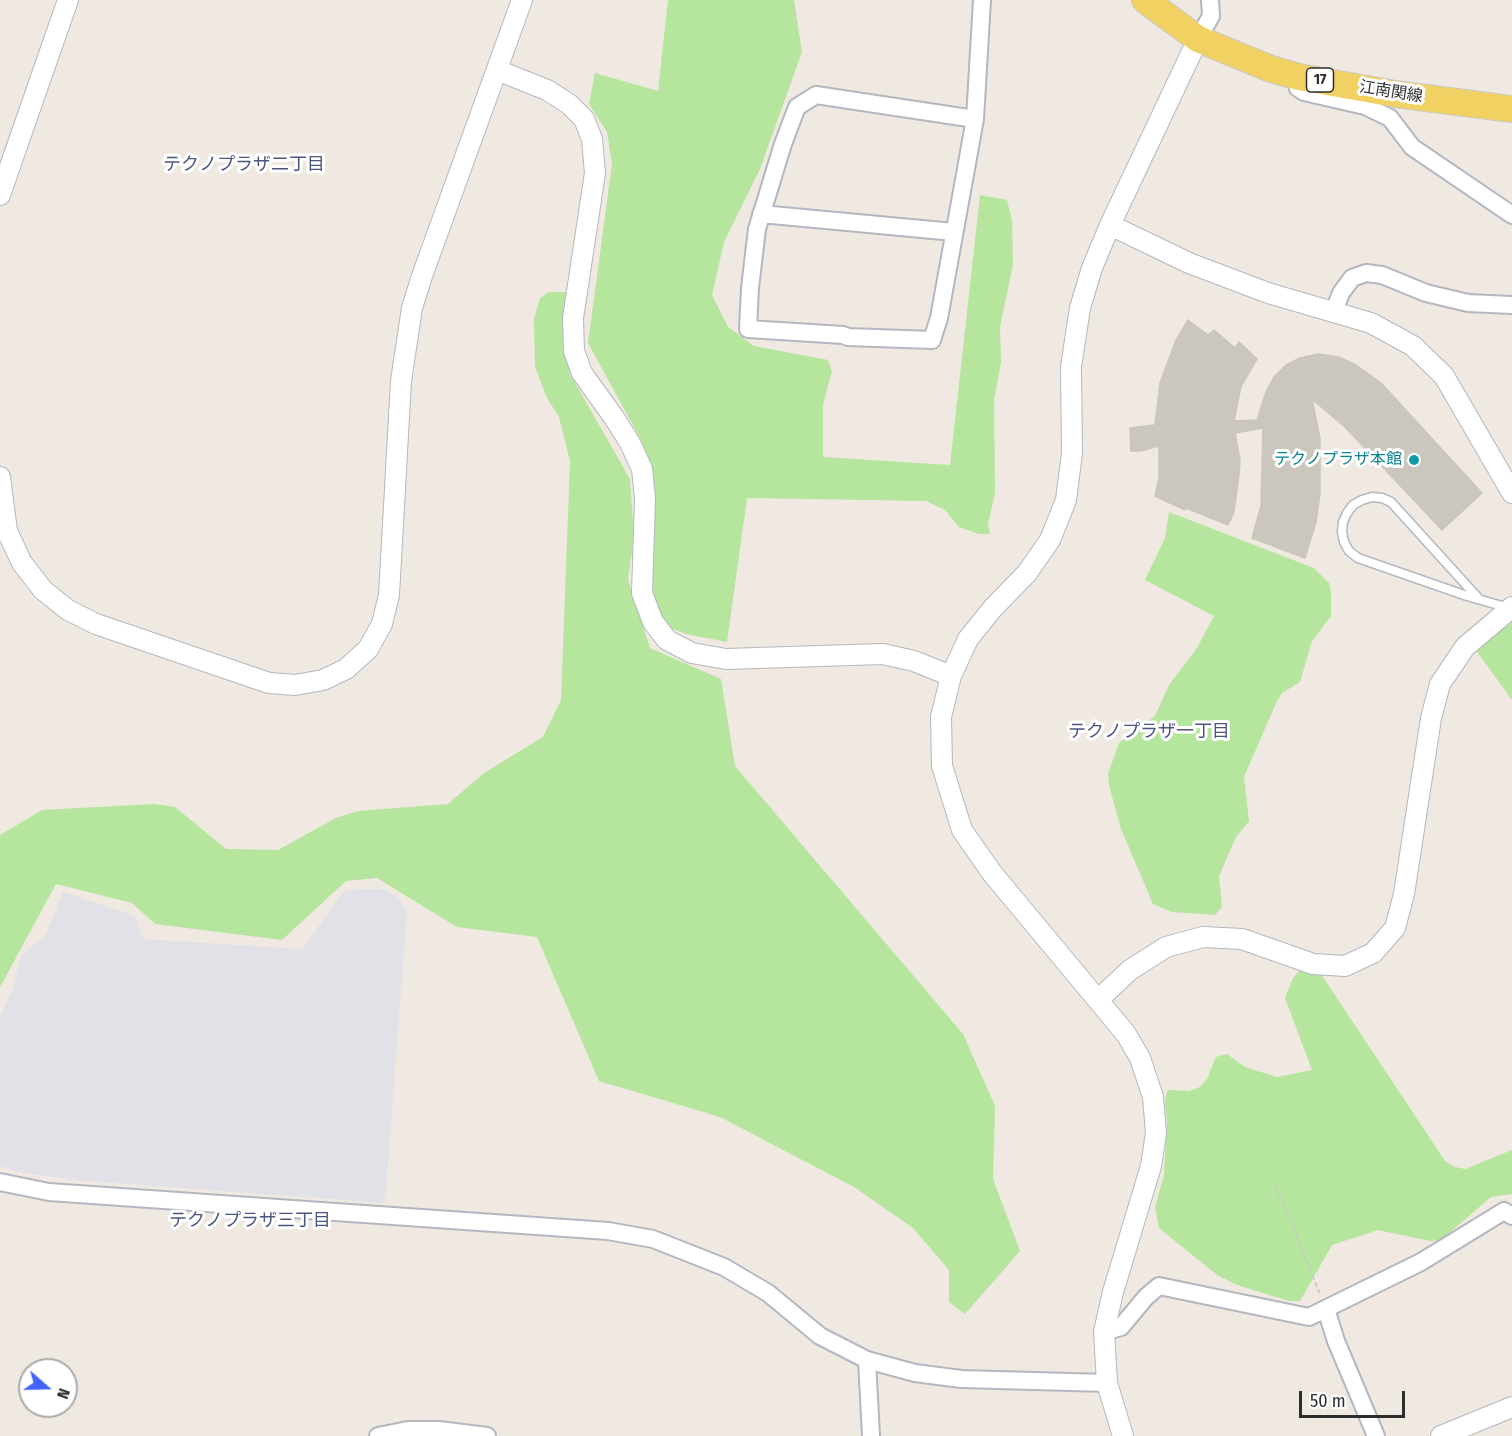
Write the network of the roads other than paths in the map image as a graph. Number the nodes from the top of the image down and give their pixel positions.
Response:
1 (68, 0) edge
2 (522, 0) edge
3 (982, 0) edge
4 (1145, 0) edge
5 (1210, 0) edge
6 (1198, 39) junction
7 (496, 70) junction
8 (1299, 77) junction
9 (1512, 109) edge
10 (975, 119) junction
11 (0, 195) edge
12 (761, 214) junction
13 (1512, 215) edge
14 (1110, 225) junction
15 (954, 231) junction
16 (1512, 305) edge
17 (1334, 311) junction
18 (0, 477) edge
19 (1512, 493) edge
20 (1479, 599) junction
21 (1512, 608) edge
22 (951, 676) junction
23 (1098, 1000) junction
24 (0, 1182) edge
25 (1512, 1216) edge
26 (1326, 1309) junction
27 (1104, 1332) junction
28 (867, 1360) junction
29 (1107, 1383) junction
30 (1512, 1407) edge
31 (380, 1436) edge
32 (487, 1436) edge
33 (871, 1436) edge
34 (1123, 1436) edge
35 (1376, 1436) edge
36 (1441, 1436) edge

1 - 11 street
2 - 7 street
3 - 10 street
4 - 6 main road, 江南関線 / 17
5 - 6 street
6 - 8 main road, 江南関線 / 17
6 - 14 street
7 - 18 street
7 - 22 street
8 - 9 main road, 江南関線 / 17
8 - 13 street
10 - 12 street
10 - 15 street
12 - 15 street
12 - 15 street
14 - 17 street
14 - 22 street
16 - 17 street
17 - 19 street
20 - 20 lane
20 - 21 lane
21 - 23 street
22 - 23 street
23 - 27 street
24 - 28 street
25 - 26 street
26 - 27 street
26 - 35 street
27 - 29 street
28 - 29 street
28 - 33 street
29 - 34 street
30 - 36 street
31 - 32 street

